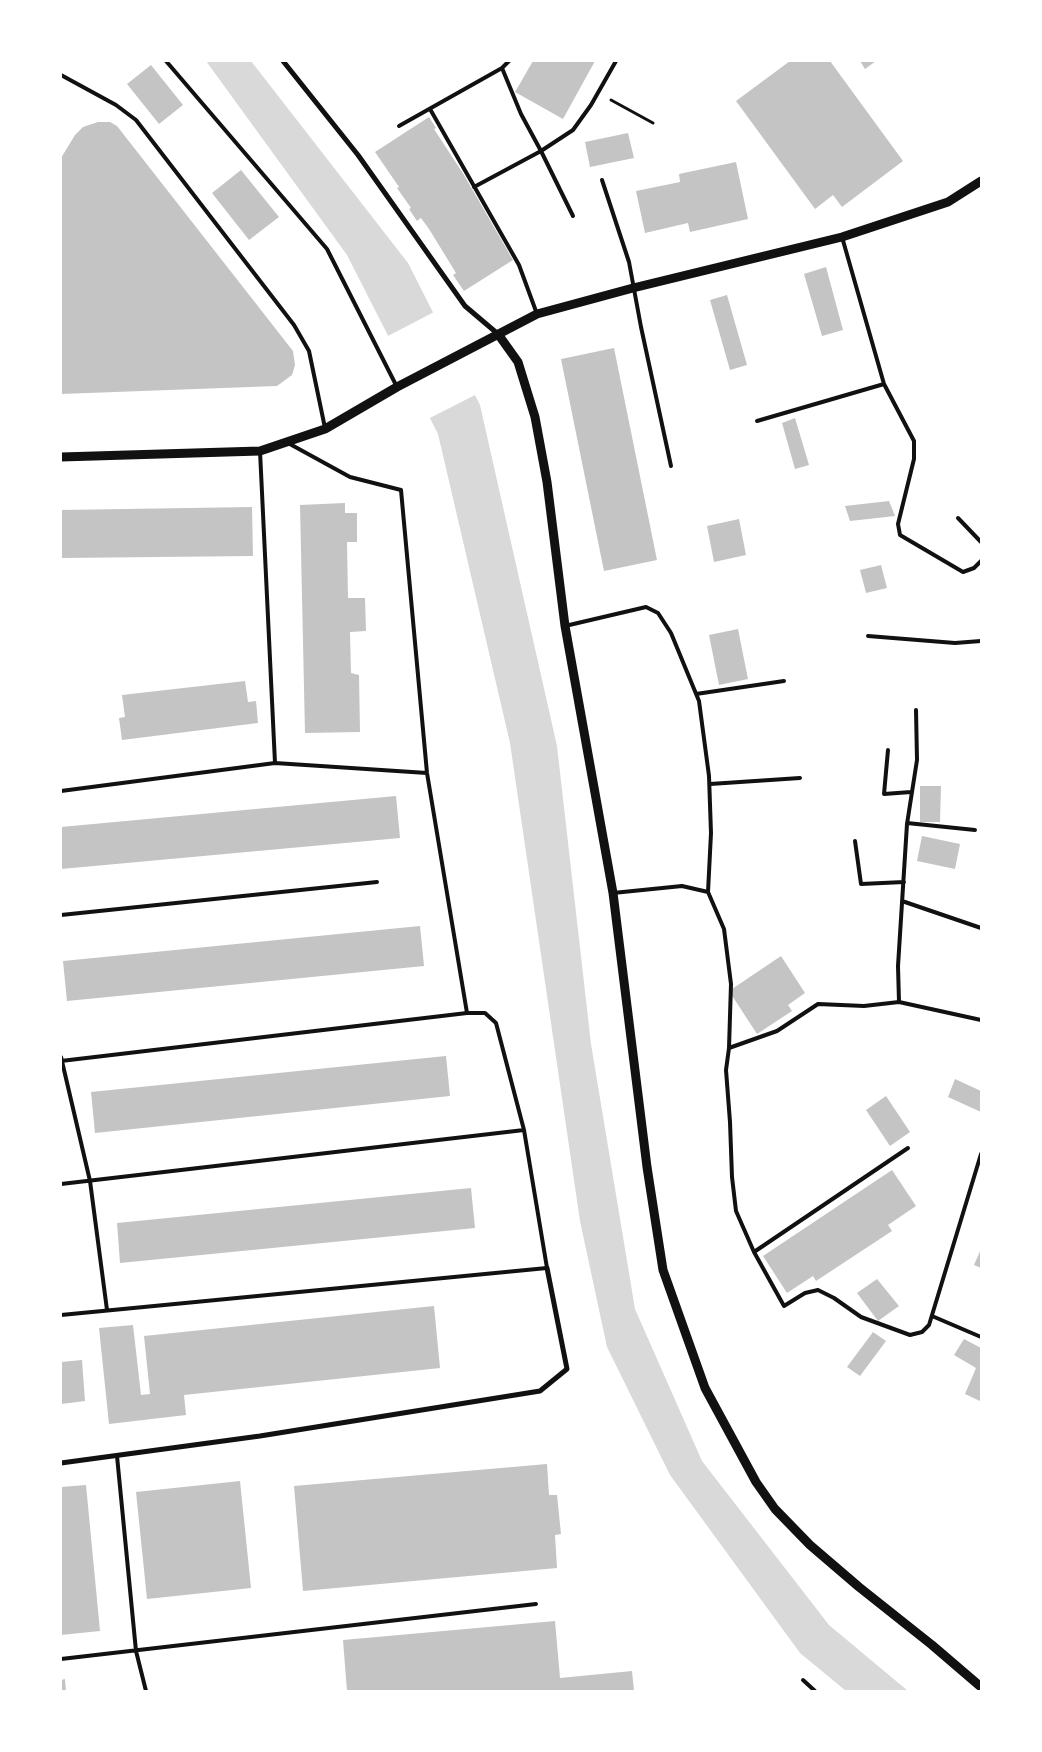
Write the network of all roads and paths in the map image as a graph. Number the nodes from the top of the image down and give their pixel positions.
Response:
1 (166, 61) edge
2 (283, 61) edge
3 (509, 61) edge
4 (616, 61) edge
5 (502, 68) junction
6 (61, 75) edge
7 (598, 93) junction
8 (430, 109) junction
9 (653, 123) dead end
10 (399, 126) dead end
11 (541, 151) junction
12 (602, 180) dead end
13 (981, 181) edge
14 (474, 187) junction
15 (573, 216) dead end
16 (842, 237) junction
17 (633, 288) junction
18 (537, 314) junction
19 (498, 334) junction
20 (884, 384) junction
21 (397, 386) junction
22 (757, 420) dead end
23 (325, 430) junction
24 (288, 442) junction
25 (260, 451) junction
26 (61, 458) edge
27 (671, 466) dead end
28 (958, 518) dead end
29 (981, 542) edge
30 (981, 561) edge
31 (565, 626) junction
32 (868, 636) dead end
33 (981, 641) edge
34 (784, 681) dead end
35 (696, 694) junction
36 (916, 710) dead end
37 (888, 750) dead end
38 (275, 762) junction
39 (427, 773) junction
40 (800, 778) dead end
41 (710, 784) junction
42 (61, 791) edge
43 (911, 792) junction
44 (907, 823) junction
45 (975, 830) dead end
46 (855, 841) dead end
47 (377, 882) dead end
48 (904, 882) junction
49 (708, 892) junction
50 (612, 893) junction
51 (902, 901) junction
52 (61, 916) edge
53 (981, 928) edge
54 (899, 1002) junction
55 (467, 1013) junction
56 (981, 1020) edge
57 (729, 1048) junction
58 (62, 1060) edge
59 (524, 1130) junction
60 (908, 1148) dead end
61 (981, 1154) edge
62 (90, 1181) junction
63 (61, 1184) edge
64 (754, 1252) junction
65 (547, 1268) junction
66 (106, 1310) junction
67 (61, 1315) edge
68 (932, 1316) junction
69 (981, 1337) edge
70 (117, 1456) junction
71 (61, 1463) edge
72 (536, 1604) dead end
73 (136, 1651) junction
74 (61, 1659) edge
75 (803, 1680) dead end
76 (981, 1687) edge
77 (146, 1691) edge
78 (815, 1691) edge

1 - 21 lane
2 - 19 street
3 - 5 lane
4 - 7 lane
5 - 8 lane
5 - 11 lane
6 - 23 lane
7 - 9 path
7 - 11 lane
8 - 10 lane
8 - 14 lane
11 - 14 lane
11 - 15 lane
12 - 17 lane
13 - 16 street
14 - 18 lane
16 - 17 street
16 - 20 lane
17 - 18 street
17 - 27 lane
18 - 19 street
19 - 21 street
19 - 31 street
20 - 22 lane
20 - 30 lane
21 - 23 street
23 - 24 street
24 - 25 street
24 - 39 lane
25 - 26 street
25 - 38 lane
28 - 29 lane
31 - 35 lane
31 - 50 street
32 - 33 lane
34 - 35 lane
35 - 41 lane
36 - 43 lane
37 - 43 lane
38 - 39 lane
38 - 42 lane
39 - 55 lane
40 - 41 lane
41 - 49 lane
43 - 44 lane
44 - 45 lane
44 - 48 lane
46 - 48 lane
47 - 52 lane
48 - 51 lane
49 - 50 lane
49 - 57 lane
50 - 76 street
51 - 53 lane
51 - 54 lane
54 - 56 lane
54 - 57 lane
55 - 58 lane
55 - 59 lane
57 - 64 lane
58 - 62 lane
59 - 62 lane
59 - 65 lane
60 - 64 lane
61 - 68 lane
62 - 63 lane
62 - 66 lane
64 - 68 lane
65 - 66 lane
65 - 70 street
66 - 67 lane
68 - 69 lane
70 - 71 street
70 - 73 lane
72 - 73 lane
73 - 74 lane
73 - 77 lane
75 - 78 lane

